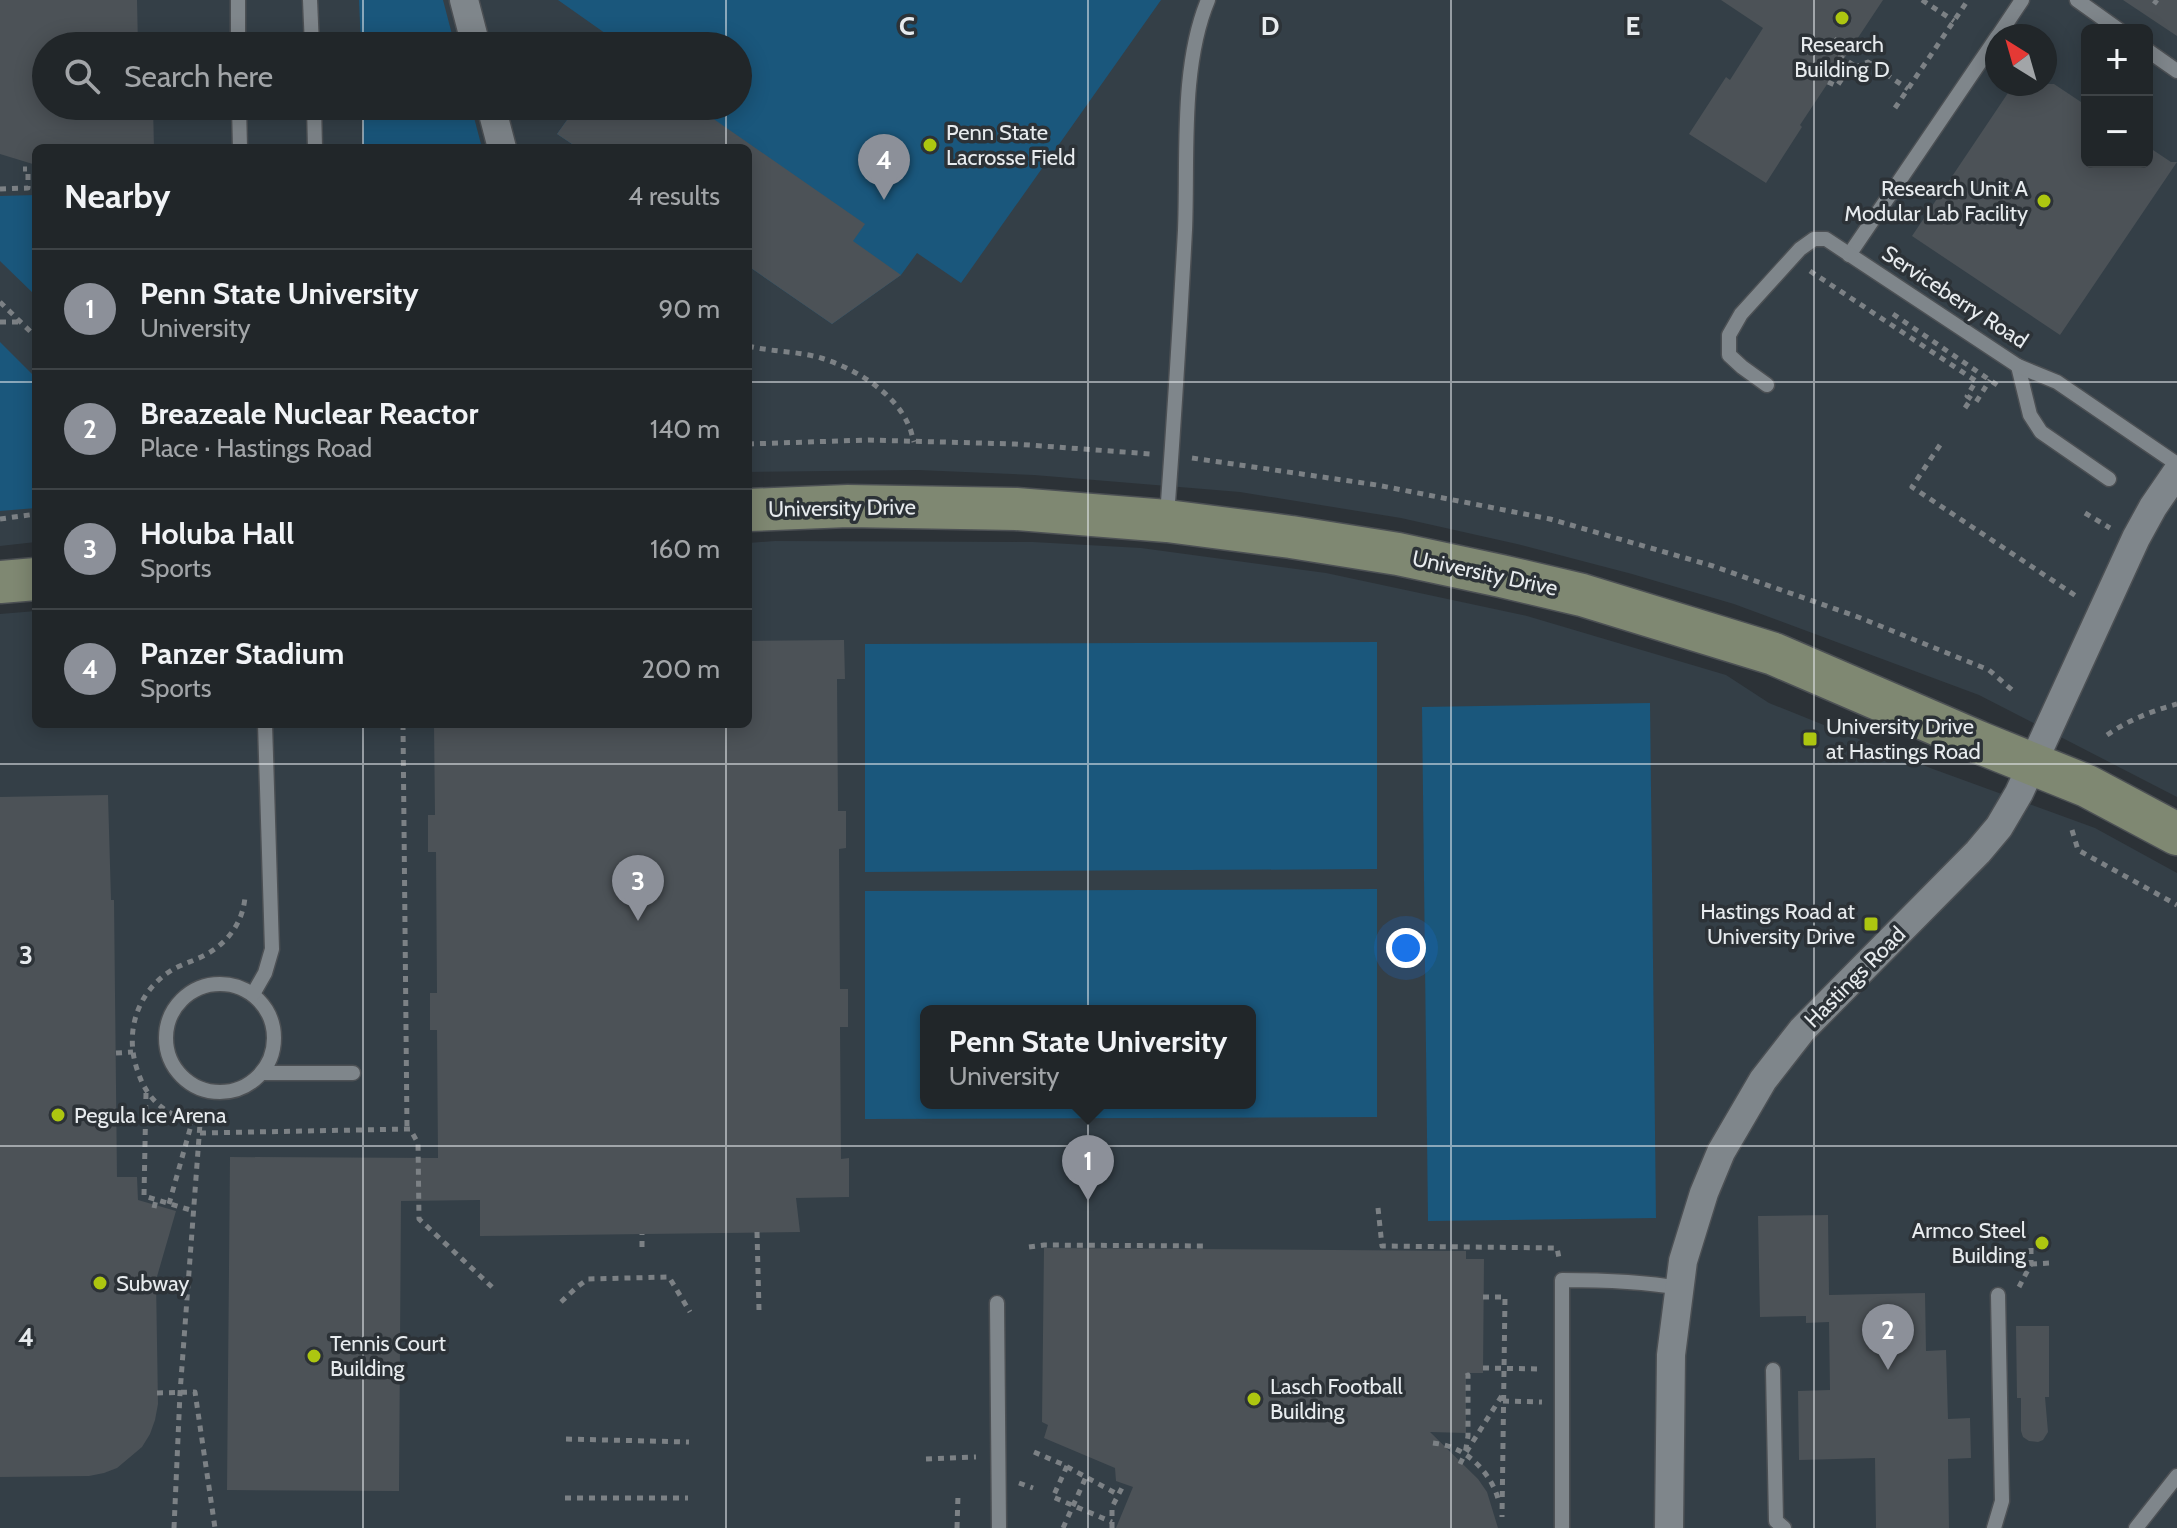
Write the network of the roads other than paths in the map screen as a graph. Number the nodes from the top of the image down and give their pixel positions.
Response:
1 (238, 0) edge
2 (310, 0) edge
3 (464, 0) edge
4 (1208, 0) edge
5 (2022, 0) edge
6 (2077, 0) edge
7 (2006, 24) edge
8 (2111, 24) edge
9 (238, 32) edge
10 (311, 32) edge
11 (472, 32) edge
12 (2153, 54) edge
13 (1985, 55) edge
14 (2177, 71) edge
15 (239, 120) edge
16 (314, 120) edge
17 (495, 120) edge
18 (240, 144) edge
19 (315, 144) edge
20 (501, 144) edge
21 (1849, 255) junction
22 (2018, 366) junction
23 (1767, 385) dead end
24 (2177, 464) edge
25 (2177, 472) edge
26 (2109, 479) dead end
27 (752, 510) edge
28 (1167, 521) junction
29 (32, 579) edge
30 (0, 582) edge
31 (265, 728) edge
32 (2032, 763) junction
33 (2177, 834) edge
34 (253, 994) junction
35 (262, 1073) junction
36 (353, 1073) dead end
37 (1680, 1288) junction
38 (1998, 1295) dead end
39 (997, 1303) dead end
40 (1773, 1370) dead end
41 (2177, 1476) edge
42 (999, 1528) edge
43 (1562, 1528) edge
44 (1669, 1528) edge
45 (1784, 1528) edge
46 (1994, 1528) edge
47 (2136, 1528) edge

1 - 9 lane
2 - 10 lane
3 - 11 street
4 - 28 lane
5 - 7 lane, Serviceberry Road
6 - 8 lane
12 - 14 lane
13 - 21 lane, Serviceberry Road
15 - 18 lane
16 - 19 lane
17 - 20 street
21 - 22 lane, Serviceberry Road
21 - 23 lane
22 - 24 lane, Serviceberry Road
22 - 26 lane
25 - 32 street, Hastings Road
27 - 28 main road, University Drive
28 - 32 main road, University Drive
29 - 30 main road
31 - 34 lane
32 - 33 main road, University Drive
32 - 37 street, Hastings Road
34 - 35 lane
34 - 35 lane
35 - 36 lane
37 - 43 lane
37 - 44 street, Hastings Road
38 - 46 lane
39 - 42 lane
40 - 45 lane
41 - 47 lane

